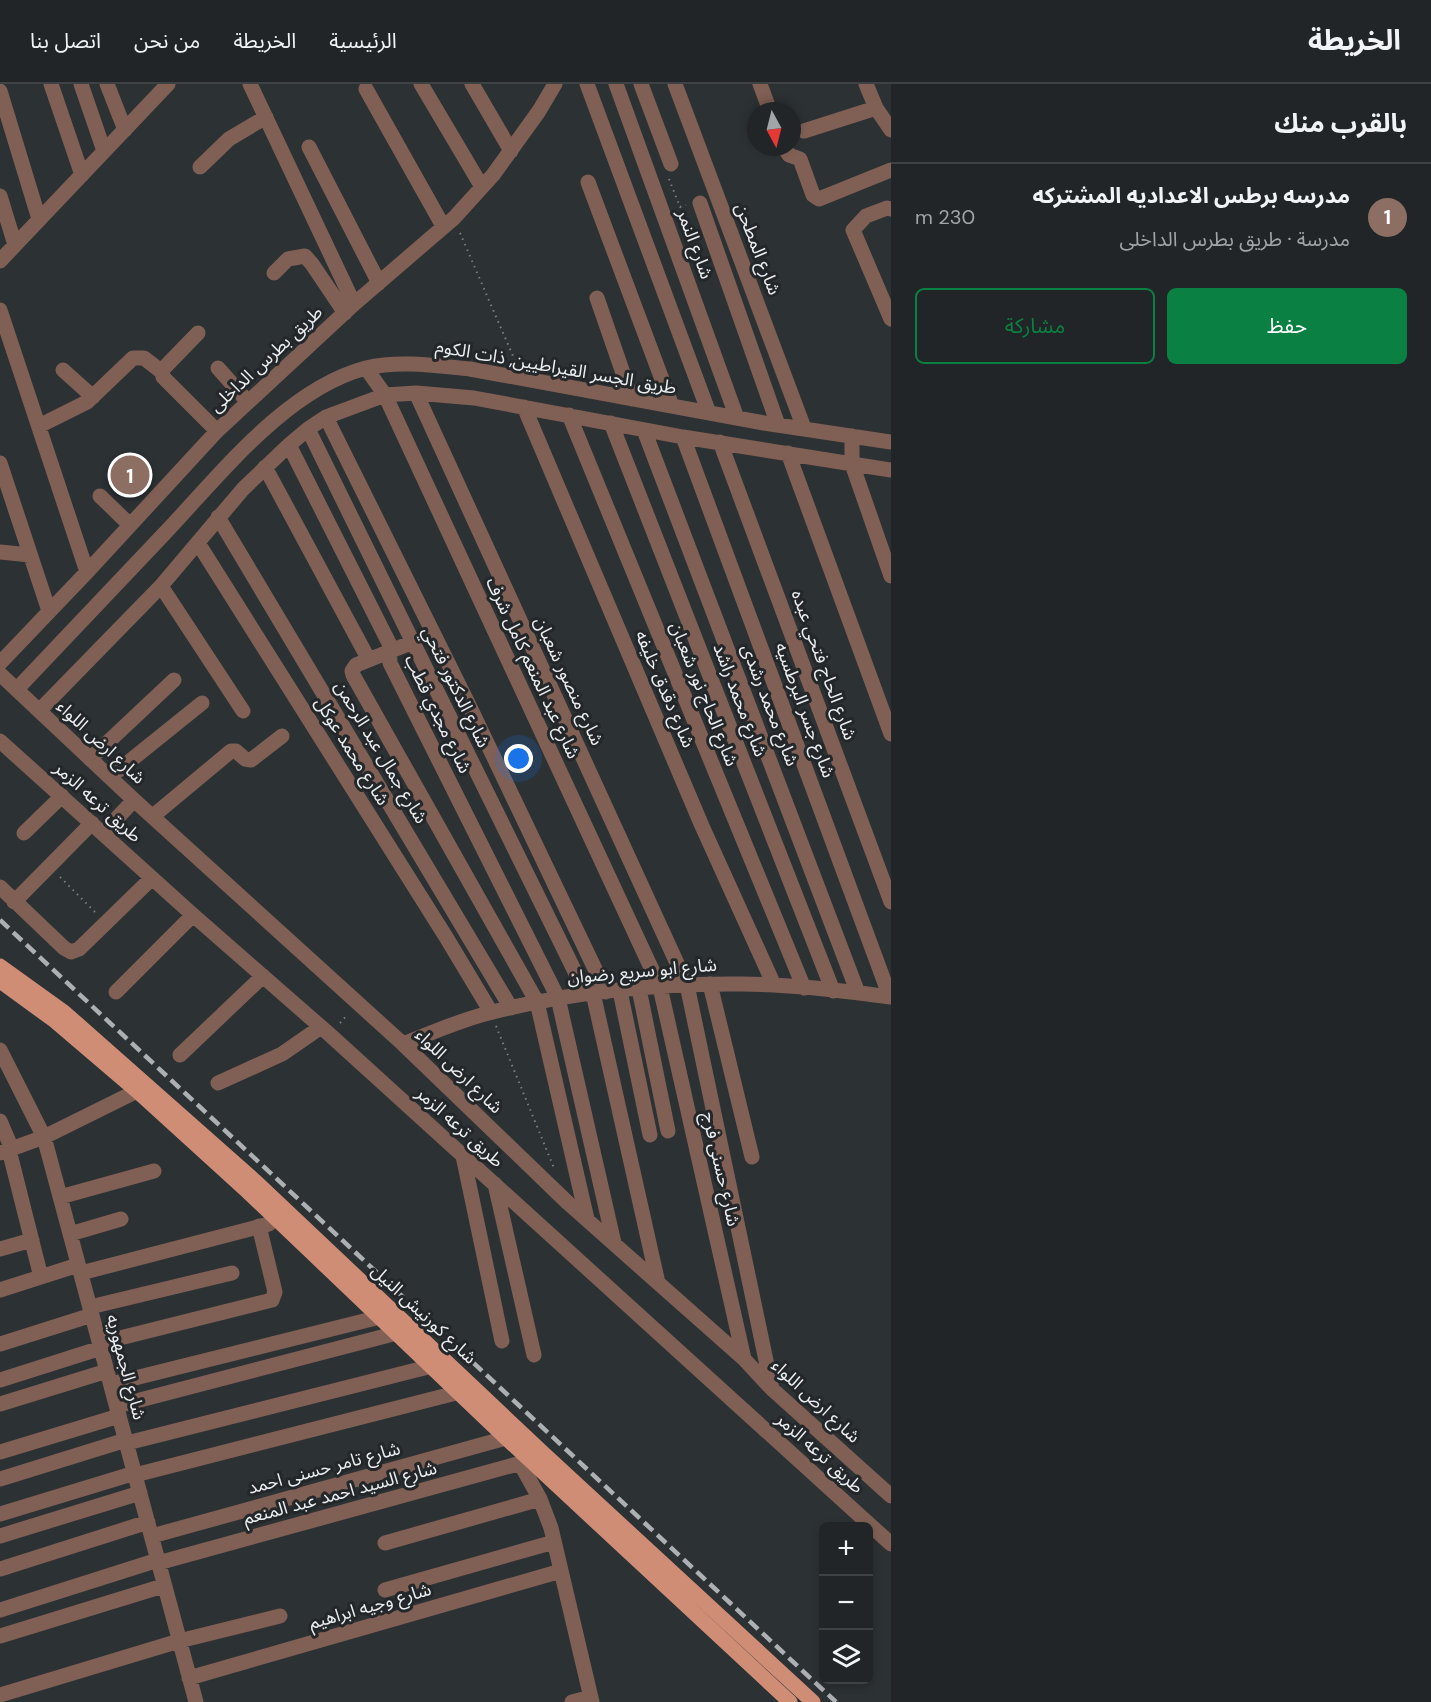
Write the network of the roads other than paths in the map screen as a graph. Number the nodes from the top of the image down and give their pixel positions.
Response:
1 (51, 84) edge
2 (81, 84) edge
3 (107, 84) edge
4 (168, 84) edge
5 (250, 84) edge
6 (421, 84) edge
7 (472, 84) edge
8 (587, 84) edge
9 (616, 84) edge
10 (641, 84) edge
11 (675, 84) edge
12 (760, 84) edge
13 (866, 84) edge
14 (550, 87) edge
15 (366, 89) dead end
16 (0, 91) edge
17 (767, 102) edge
18 (876, 108) junction
19 (266, 117) junction
20 (125, 130) junction
21 (891, 130) edge
22 (804, 131) dead end
23 (309, 147) dead end
24 (104, 151) junction
25 (511, 151) junction
26 (792, 156) edge
27 (671, 164) road end
28 (200, 167) dead end
29 (891, 170) edge
30 (82, 175) junction
31 (588, 182) dead end
32 (482, 187) junction
33 (0, 196) edge
34 (700, 202) road end
35 (891, 209) edge
36 (39, 219) junction
37 (448, 222) junction
38 (15, 245) junction
39 (0, 261) edge
40 (274, 273) dead end
41 (379, 283) junction
42 (597, 298) dead end
43 (350, 309) junction
44 (0, 310) edge
45 (891, 319) edge
46 (198, 333) dead end
47 (218, 368) dead end
48 (366, 368) junction
49 (471, 369) junction
50 (63, 370) dead end
51 (162, 372) junction
52 (416, 393) junction
53 (385, 395) junction
54 (93, 397) junction
55 (474, 398) junction
56 (632, 399) junction
57 (248, 402) junction
58 (672, 406) junction
59 (524, 407) junction
60 (708, 413) junction
61 (569, 416) junction
62 (326, 417) junction
63 (737, 418) junction
64 (611, 423) junction
65 (771, 424) junction
66 (39, 426) junction
67 (804, 428) junction
68 (308, 429) junction
69 (644, 430) junction
70 (217, 431) junction
71 (852, 436) junction
72 (683, 437) junction
73 (720, 442) junction
74 (891, 442) edge
75 (289, 445) junction
76 (764, 449) junction
77 (788, 453) junction
78 (0, 463) edge
79 (852, 464) junction
80 (265, 467) junction
81 (891, 470) edge
82 (100, 496) dead end
83 (218, 517) junction
84 (130, 525) junction
85 (198, 543) junction
86 (0, 552) edge
87 (30, 555) junction
88 (87, 572) junction
89 (891, 576) edge
90 (161, 586) junction
91 (49, 612) junction
92 (413, 642) junction
93 (388, 653) junction
94 (369, 660) junction
95 (0, 663) edge
96 (174, 680) dead end
97 (5, 682) edge
98 (202, 703) dead end
99 (39, 711) junction
100 (243, 711) dead end
101 (891, 734) edge
102 (282, 736) dead end
103 (0, 741) edge
104 (90, 759) junction
105 (110, 777) junction
106 (62, 796) junction
107 (134, 800) junction
108 (153, 816) junction
109 (98, 828) junction
110 (24, 833) dead end
111 (152, 878) junction
112 (0, 887) edge
113 (14, 902) junction
114 (891, 902) edge
115 (194, 915) junction
116 (0, 966) edge
117 (263, 976) junction
118 (0, 981) edge
119 (710, 984) junction
120 (687, 985) junction
121 (774, 985) junction
122 (660, 987) junction
123 (804, 988) junction
124 (639, 989) junction
125 (833, 991) junction
126 (116, 992) dead end
127 (601, 993) junction
128 (858, 993) junction
129 (891, 997) edge
130 (558, 998) junction
131 (537, 1002) junction
132 (511, 1008) junction
133 (491, 1012) junction
134 (325, 1030) junction
135 (403, 1044) junction
136 (0, 1050) edge
137 (180, 1055) dead end
138 (218, 1083) dead end
139 (137, 1091) junction
140 (0, 1121) edge
141 (691, 1127) junction
142 (668, 1131) junction
143 (650, 1135) junction
144 (44, 1137) junction
145 (626, 1139) junction
146 (7, 1150) edge
147 (463, 1156) junction
148 (752, 1157) dead end
149 (154, 1171) dead end
150 (495, 1185) junction
151 (60, 1197) junction
152 (121, 1219) dead end
153 (587, 1219) junction
154 (280, 1221) junction
155 (259, 1226) junction
156 (70, 1234) junction
157 (32, 1240) junction
158 (614, 1243) junction
159 (0, 1249) edge
160 (80, 1269) junction
161 (232, 1273) dead end
162 (41, 1277) junction
163 (658, 1282) junction
164 (0, 1290) edge
165 (91, 1311) junction
166 (380, 1317) junction
167 (397, 1333) junction
168 (502, 1341) dead end
169 (0, 1344) edge
170 (100, 1346) junction
171 (534, 1355) dead end
172 (744, 1359) junction
173 (432, 1366) junction
174 (109, 1378) junction
175 (0, 1380) edge
176 (772, 1389) junction
177 (460, 1392) junction
178 (0, 1404) edge
179 (118, 1411) junction
180 (506, 1438) junction
181 (126, 1442) junction
182 (0, 1452) edge
183 (526, 1462) junction
184 (135, 1474) junction
185 (0, 1479) edge
186 (140, 1492) junction
187 (891, 1496) edge
188 (540, 1499) junction
189 (0, 1514) edge
190 (150, 1529) junction
191 (0, 1536) edge
192 (554, 1542) junction
193 (385, 1543) dead end
194 (891, 1544) edge
195 (158, 1562) junction
196 (0, 1569) edge
197 (561, 1571) junction
198 (163, 1586) junction
199 (385, 1590) dead end
200 (0, 1610) edge
201 (280, 1616) dead end
202 (0, 1636) edge
203 (179, 1641) junction
204 (189, 1678) junction
205 (0, 1695) edge
206 (591, 1699) edge
207 (196, 1702) edge
208 (572, 1702) edge
209 (790, 1702) edge
210 (813, 1702) edge

1 - 30 street
2 - 24 street
3 - 20 street
4 - 20 street
5 - 19 street
6 - 32 street
7 - 25 street
8 - 60 street
9 - 63 street, شارع النمر
10 - 27 street
11 - 67 street, شارع المطحن
12 - 17 street
13 - 18 street
14 - 25 street, طريق بطرس الداخلى
15 - 37 street
16 - 36 street
18 - 21 street
18 - 22 street
19 - 28 street
19 - 43 street
20 - 24 street
23 - 41 street
24 - 30 street
25 - 32 street, طريق بطرس الداخلى
26 - 29 street
30 - 36 street
31 - 58 street
32 - 37 street, طريق بطرس الداخلى
33 - 38 street
34 - 65 street
35 - 45 street
36 - 38 street
37 - 41 street, طريق بطرس الداخلى
38 - 39 street
40 - 43 street
41 - 43 street, طريق بطرس الداخلى
42 - 56 street
43 - 57 street, طريق بطرس الداخلى
44 - 66 street
46 - 51 street
47 - 57 street
48 - 49 street, طريق الجسر القيراطيين, ذات الكوم
48 - 53 street, شارع عبد المنعم كامل شرف
48 - 97 street, طريق الجسر القيراطيين, ذات الكوم
49 - 55 street
49 - 56 street, طريق الجسر القيراطيين, ذات الكوم
50 - 54 street
51 - 54 street
51 - 70 street
52 - 53 street
52 - 55 street
52 - 120 street, شارع منصور شعبان
53 - 62 street
53 - 122 street, شارع عبد المنعم كامل شرف
54 - 66 street
55 - 59 street
56 - 58 street, طريق الجسر القيراطيين, ذات الكوم
57 - 70 street, طريق بطرس الداخلى
58 - 60 street, طريق الجسر القيراطيين, ذات الكوم
59 - 61 street
59 - 121 street, شارع دقدق خليفه
60 - 63 street, طريق الجسر القيراطيين, ذات الكوم
61 - 64 street
61 - 123 street, شارع الحاج نور شعبان
62 - 68 street
62 - 127 street
63 - 65 street, طريق الجسر القيراطيين, ذات الكوم
64 - 69 street
64 - 125 street, شارع محمد راشد
65 - 67 street, طريق الجسر القيراطيين, ذات الكوم
65 - 76 street
66 - 88 street
67 - 71 street, طريق الجسر القيراطيين, ذات الكوم
68 - 75 street
68 - 92 street, شارع الدكتور فتحي
69 - 72 street
69 - 128 street, شارع محمد رشدى
70 - 84 street, طريق بطرس الداخلى
71 - 74 street, طريق الجسر القيراطيين, ذات الكوم
71 - 79 street
72 - 73 street
72 - 129 street, شارع جسر البرطسيه
73 - 76 street
73 - 114 street, شارع الحاج فتحي عبده
75 - 80 street
75 - 93 street, شارع مجدي قطب
76 - 77 street
77 - 79 street
77 - 101 street
78 - 87 street
79 - 81 street
79 - 89 street
80 - 83 street
80 - 94 street
82 - 84 street
83 - 85 street
83 - 132 street, شارع جمال عبد الرحمن
84 - 88 street, طريق بطرس الداخلى
85 - 90 street
85 - 133 street, شارع محمد عوكل
86 - 87 street
87 - 91 street
88 - 91 street, طريق بطرس الداخلى
90 - 99 street
90 - 100 street
91 - 95 street, طريق بطرس الداخلى
92 - 93 street
92 - 127 street, شارع الدكتور فتحي
93 - 94 street
93 - 130 street, شارع مجدي قطب
94 - 131 street
96 - 104 street
97 - 99 street, شارع ارض اللواء
98 - 105 street
99 - 104 street, شارع ارض اللواء
102 - 108 street
103 - 106 street, طريق ترعه الزمر
104 - 105 street, شارع ارض اللواء
105 - 107 street, شارع ارض اللواء
106 - 109 street, طريق ترعه الزمر
106 - 110 street
107 - 108 street, شارع ارض اللواء
107 - 109 street
108 - 135 street, شارع ارض اللواء
109 - 111 street, طريق ترعه الزمر
109 - 113 street
111 - 113 street
111 - 115 street, طريق ترعه الزمر
112 - 113 street
115 - 117 street, طريق ترعه الزمر
115 - 126 street
116 - 210 main road, شارع كورنيش النيل
117 - 134 street, طريق ترعه الزمر
117 - 137 street
118 - 139 main road, شارع كورنيش النيل
119 - 120 street, شارع ابو سريع رضوان
119 - 121 street, شارع ابو سريع رضوان
119 - 148 street
120 - 122 street, شارع ابو سريع رضوان
120 - 176 street, شارع منصور شعبان
121 - 123 street, شارع ابو سريع رضوان
122 - 124 street, شارع ابو سريع رضوان
122 - 141 street, شارع حسنى فرج
123 - 125 street, شارع ابو سريع رضوان
124 - 127 street, شارع ابو سريع رضوان
124 - 142 street
125 - 128 street, شارع ابو سريع رضوان
127 - 130 street, شارع ابو سريع رضوان
127 - 143 street
127 - 145 street
128 - 129 street, شارع ابو سريع رضوان
130 - 131 street, شارع ابو سريع رضوان
130 - 158 street, شارع مجدي قطب
131 - 132 street, شارع ابو سريع رضوان
131 - 153 street
132 - 133 street, شارع ابو سريع رضوان
133 - 135 street, شارع ابو سريع رضوان
134 - 138 street
134 - 147 street, طريق ترعه الزمر
135 - 153 street, شارع ارض اللواء
136 - 144 street, شارع الجمهوريه
139 - 144 street
139 - 154 main road, شارع كورنيش النيل
140 - 146 street
141 - 142 street
141 - 172 street, شارع حسنى فرج
142 - 143 street
143 - 145 street
144 - 146 street
144 - 151 street, شارع الجمهوريه
145 - 163 street
146 - 157 street
147 - 150 street, طريق ترعه الزمر
147 - 168 street
149 - 151 street
150 - 171 street
150 - 194 street, طريق ترعه الزمر
151 - 156 street, شارع الجمهوريه
152 - 156 street
153 - 158 street, شارع ارض اللواء
154 - 155 street
154 - 166 main road, شارع كورنيش النيل
155 - 160 street
155 - 170 street
156 - 160 street, شارع الجمهوريه
157 - 159 street
157 - 162 street
158 - 163 street, شارع ارض اللواء
160 - 162 street
160 - 165 street, شارع الجمهوريه
161 - 165 street
162 - 164 street
163 - 172 street, شارع ارض اللواء
165 - 169 street
165 - 170 street, شارع الجمهوريه
166 - 167 main road, شارع كورنيش النيل
166 - 174 street
167 - 173 main road, شارع كورنيش النيل
167 - 179 street
170 - 174 street, شارع الجمهوريه
170 - 175 street
172 - 176 street, شارع ارض اللواء
173 - 177 main road, شارع كورنيش النيل
173 - 181 street
174 - 178 street
174 - 179 street, شارع الجمهوريه
176 - 187 street, شارع ارض اللواء
177 - 180 main road, شارع كورنيش النيل
177 - 184 street
179 - 181 street, شارع الجمهوريه
179 - 182 street
180 - 183 main road, شارع كورنيش النيل
180 - 190 street, شارع تامر حسنى احمد
181 - 184 street, شارع الجمهوريه
181 - 185 street
183 - 188 street
183 - 195 street, شارع السيد احمد عبد المنعم
183 - 209 main road, شارع كورنيش النيل
184 - 186 street, شارع الجمهوريه
184 - 189 street
186 - 190 street, شارع الجمهوريه
186 - 191 street
188 - 192 street
188 - 193 street
190 - 195 street, شارع الجمهوريه
190 - 196 street, شارع تامر حسنى احمد
192 - 197 street
192 - 199 street
195 - 198 street, شارع الجمهوريه
195 - 200 street, شارع السيد احمد عبد المنعم
197 - 204 street, شارع وجيه ابراهيم
197 - 206 street
198 - 202 street
198 - 203 street, شارع الجمهوريه
201 - 203 street
203 - 204 street, شارع الجمهوريه
203 - 205 street
204 - 207 street, شارع الجمهوريه
206 - 208 street

